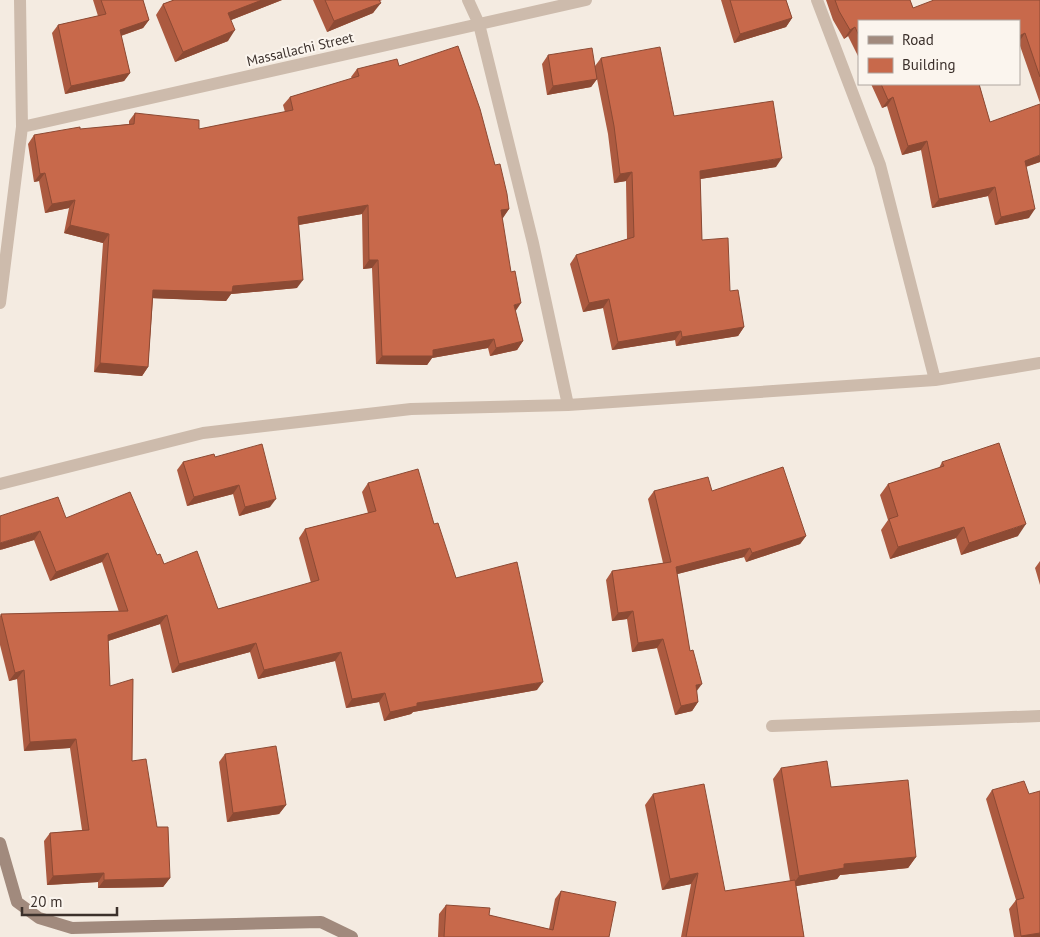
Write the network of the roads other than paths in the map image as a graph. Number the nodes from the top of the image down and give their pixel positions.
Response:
1 (20, 0) edge
2 (468, 0) edge
3 (586, 0) edge
4 (817, 0) edge
5 (479, 24) junction
6 (22, 127) junction
7 (0, 303) edge
8 (1040, 363) edge
9 (935, 380) junction
10 (568, 405) junction
11 (0, 484) edge
12 (1040, 716) edge
13 (772, 726) dead end
14 (0, 844) edge
15 (71, 933) edge
16 (352, 937) edge

1 - 6 street
2 - 5 street
3 - 5 street, Massallachi Street
4 - 9 street
5 - 6 street, Massallachi Street
5 - 10 street
6 - 7 street
8 - 9 street
9 - 10 street
10 - 11 street
12 - 13 street
14 - 15 street
15 - 16 street

